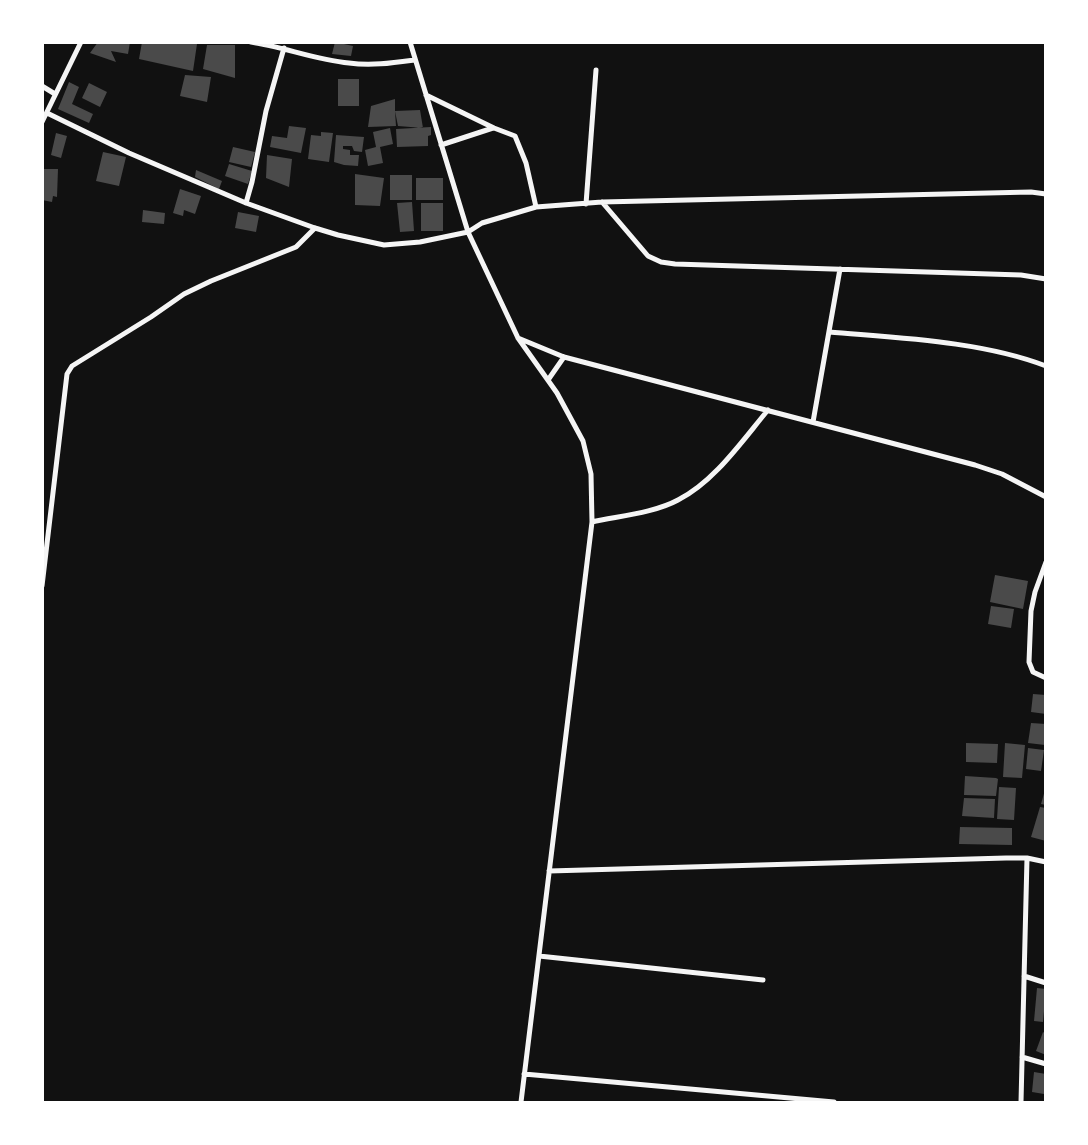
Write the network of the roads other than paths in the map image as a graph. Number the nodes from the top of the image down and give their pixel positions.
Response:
1 (81, 42) edge
2 (251, 42) edge
3 (410, 42) edge
4 (276, 44) edge
5 (284, 48) junction
6 (414, 60) junction
7 (596, 70) dead end
8 (42, 86) edge
9 (55, 94) junction
10 (426, 95) junction
11 (47, 113) junction
12 (42, 122) edge
13 (494, 128) junction
14 (441, 145) junction
15 (1046, 194) edge
16 (602, 202) junction
17 (246, 203) junction
18 (586, 204) junction
19 (536, 208) junction
20 (315, 228) junction
21 (468, 232) junction
22 (840, 269) junction
23 (1046, 279) edge
24 (828, 332) junction
25 (518, 338) junction
26 (564, 357) junction
27 (1046, 366) edge
28 (548, 380) junction
29 (768, 410) junction
30 (813, 422) junction
31 (1046, 497) edge
32 (592, 522) junction
33 (1046, 562) edge
34 (42, 586) edge
35 (1046, 678) edge
36 (1027, 858) junction
37 (1046, 862) edge
38 (550, 870) junction
39 (539, 956) junction
40 (1024, 976) junction
41 (763, 980) dead end
42 (1046, 983) edge
43 (1022, 1057) junction
44 (1046, 1064) edge
45 (524, 1074) junction
46 (521, 1102) edge
47 (834, 1102) edge
48 (1021, 1102) edge

1 - 9 street
2 - 4 street
3 - 6 street
4 - 5 street
5 - 6 street
5 - 17 street
6 - 10 street
7 - 18 street
8 - 9 street
9 - 11 street
10 - 13 street
10 - 14 street
11 - 12 street
11 - 17 street
13 - 14 street
13 - 19 street
14 - 21 street
15 - 16 street
16 - 18 street
16 - 22 street
17 - 20 street
18 - 19 street
19 - 21 street
20 - 21 street
20 - 34 street
21 - 25 street
22 - 23 street
22 - 24 street
24 - 27 street
24 - 30 street
25 - 26 street
25 - 28 street
26 - 28 street
26 - 29 street
28 - 32 street
29 - 30 street
29 - 32 street
30 - 31 street
32 - 38 street
33 - 35 street
36 - 37 street
36 - 38 street
36 - 40 street
38 - 39 street
39 - 41 street
39 - 45 street
40 - 42 street
40 - 43 street
43 - 44 street
43 - 48 street
45 - 46 street
45 - 47 street

